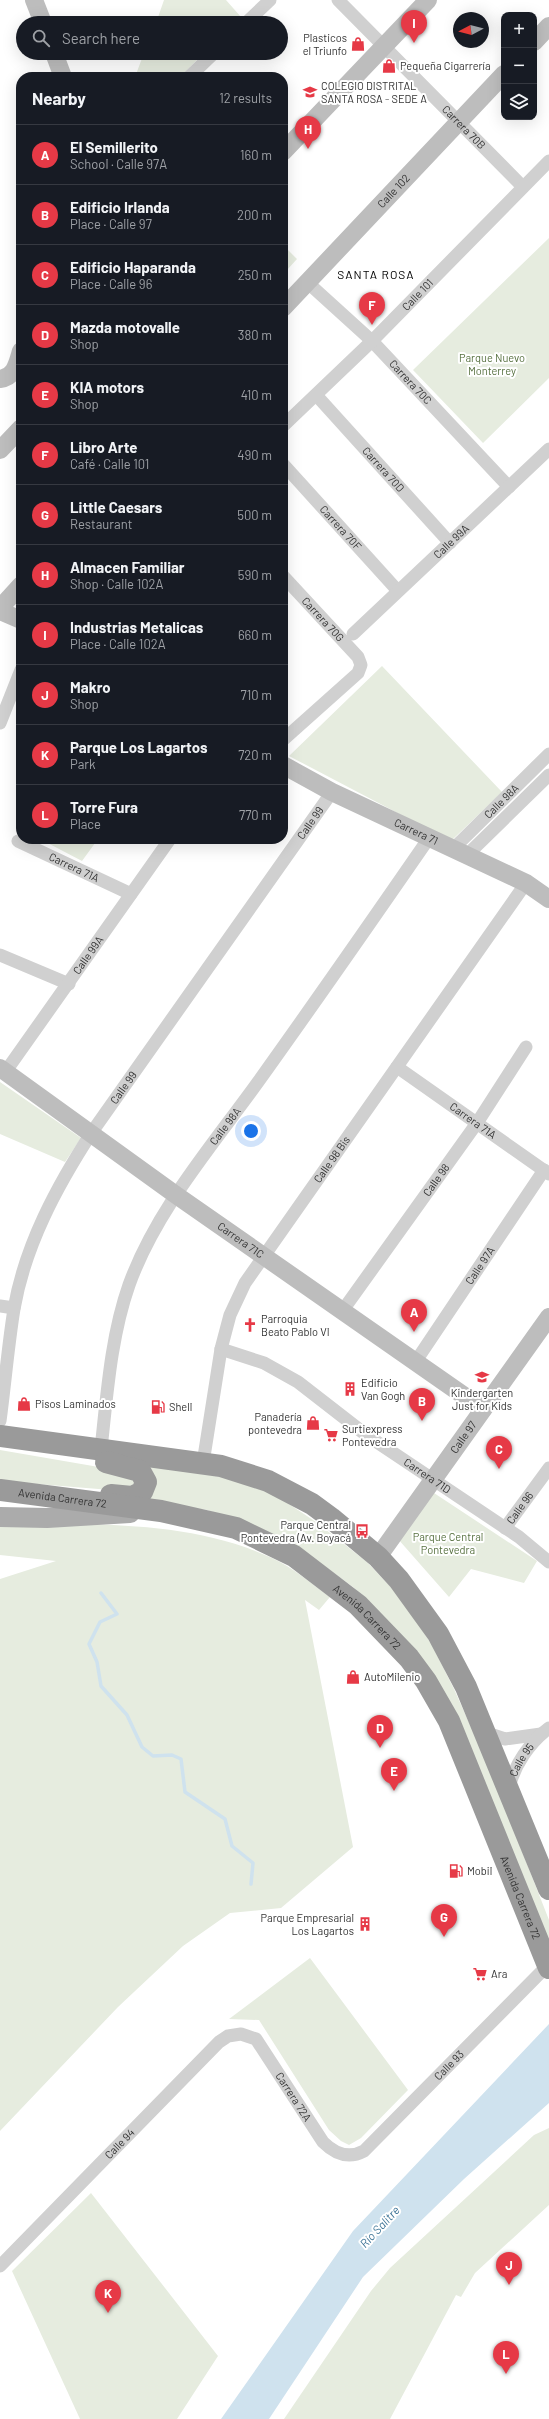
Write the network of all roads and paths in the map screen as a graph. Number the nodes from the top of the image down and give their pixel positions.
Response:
1 (34, 0) edge
2 (270, 0) edge
3 (338, 0) edge
4 (428, 0) edge
5 (40, 16) edge
6 (253, 16) edge
7 (549, 26) edge
8 (537, 39) edge
9 (384, 46) junction
10 (57, 60) edge
11 (207, 60) edge
12 (61, 72) edge
13 (194, 72) edge
14 (501, 77) edge
15 (459, 122) junction
16 (288, 147) edge
17 (547, 168) edge
18 (523, 187) junction
19 (307, 282) junction
20 (288, 303) edge
21 (372, 341) junction
22 (16, 365) edge
23 (0, 379) edge
24 (317, 396) junction
25 (288, 422) edge
26 (16, 433) edge
27 (549, 449) edge
28 (0, 450) edge
29 (288, 470) edge
30 (509, 487) junction
31 (450, 543) junction
32 (288, 584) edge
33 (16, 590) edge
34 (398, 591) junction
35 (0, 608) edge
36 (0, 611) edge
37 (16, 618) edge
38 (353, 634) dead end
39 (16, 682) edge
40 (0, 722) edge
41 (288, 736) edge
42 (549, 754) edge
43 (288, 768) edge
44 (549, 775) edge
45 (332, 792) junction
46 (429, 838) junction
47 (24, 844) edge
48 (166, 844) edge
49 (460, 852) junction
50 (526, 883) junction
51 (131, 894) junction
52 (549, 899) edge
53 (0, 955) edge
54 (69, 984) junction
55 (526, 1048) dead end
56 (397, 1067) junction
57 (3, 1070) edge
58 (477, 1123) junction
59 (92, 1132) junction
60 (546, 1172) edge
61 (176, 1195) junction
62 (264, 1254) junction
63 (0, 1306) edge
64 (14, 1308) junction
65 (343, 1310) junction
66 (546, 1326) edge
67 (221, 1349) junction
68 (416, 1361) junction
69 (483, 1409) junction
70 (0, 1421) edge
71 (0, 1436) edge
72 (102, 1449) junction
73 (204, 1463) junction
74 (549, 1468) edge
75 (433, 1480) junction
76 (0, 1490) edge
77 (38, 1495) junction
78 (161, 1512) junction
79 (0, 1517) edge
80 (505, 1528) junction
81 (378, 1557) junction
82 (549, 1562) edge
83 (545, 1731) edge
84 (484, 1732) junction
85 (508, 1791) junction
86 (549, 1890) edge
87 (548, 1966) edge
88 (245, 2035) joint
89 (345, 2156) joint
90 (0, 2266) edge

1 - 5 street
2 - 6 street
3 - 9 street, Carrera 70B
4 - 9 street
7 - 8 street
9 - 15 street, Carrera 70B
9 - 16 street
10 - 12 street
11 - 13 street
14 - 15 street, Calle 102
15 - 18 street, Carrera 70B
15 - 19 street, Calle 102
17 - 18 street, Calle 101
18 - 21 street, Calle 101
19 - 20 street, Calle 102
19 - 21 street, Carrera 70C
21 - 24 street, Calle 101
21 - 30 street, Carrera 70C
22 - 23 street
24 - 25 street, Calle 101
24 - 31 street, Carrera 70D
26 - 28 street
27 - 30 street, Calle 99A
29 - 34 street, Carrera 70F
30 - 31 street, Calle 99A
31 - 34 street, Calle 99A
32 - 41 street, Carrera 70G
33 - 35 street
34 - 38 street, Calle 99A
36 - 37 street
39 - 40 street
42 - 49 street, Calle 98A
43 - 45 street, Carrera 71
44 - 49 street, Calle 98A
45 - 46 street, Carrera 71
45 - 59 street, Calle 99
46 - 49 street, Carrera 71
46 - 61 street, Calle 98A
47 - 51 street, Carrera 71A
48 - 51 street, Calle 99A
49 - 50 street, Carrera 71
50 - 52 street, Carrera 71
50 - 56 street, Calle 98 Bis
51 - 54 street, Calle 99A
53 - 54 street
54 - 57 street, Calle 99A
55 - 58 street, Calle 98
56 - 58 street, Carrera 71A
56 - 62 street, Calle 98 Bis
57 - 59 street, Carrera 71C
58 - 60 street, Carrera 71A
58 - 65 street, Calle 98
59 - 61 street, Carrera 71C
59 - 64 street, Calle 99
60 - 68 street, Calle 97A
61 - 62 street, Carrera 71C
61 - 72 street, Calle 98A
62 - 65 street, Carrera 71C
62 - 67 street, Calle 98 Bis
63 - 64 street
64 - 70 street, Calle 99
65 - 68 street, Carrera 71C
66 - 69 street, Calle 97
67 - 73 street, Calle 98 Bis
67 - 75 street, Carrera 71D
68 - 69 street, Carrera 71C
69 - 75 street, Calle 97
71 - 72 highway
71 - 77 highway
72 - 73 highway
73 - 81 highway
74 - 80 street, Calle 96
75 - 80 street, Carrera 71D
75 - 81 street, Calle 97
76 - 77 highway, Avenida Carrera 72
77 - 78 highway, Avenida Carrera 72
78 - 79 main road
78 - 87 highway, Avenida Carrera 72
80 - 82 street, Carrera 71D
81 - 84 highway
83 - 84 street, Calle 95
83 - 85 street, Calle 95
84 - 85 highway
85 - 86 highway
87 - 89 street, Calle 93
88 - 89 street, Carrera 72A
88 - 90 street, Calle 94

